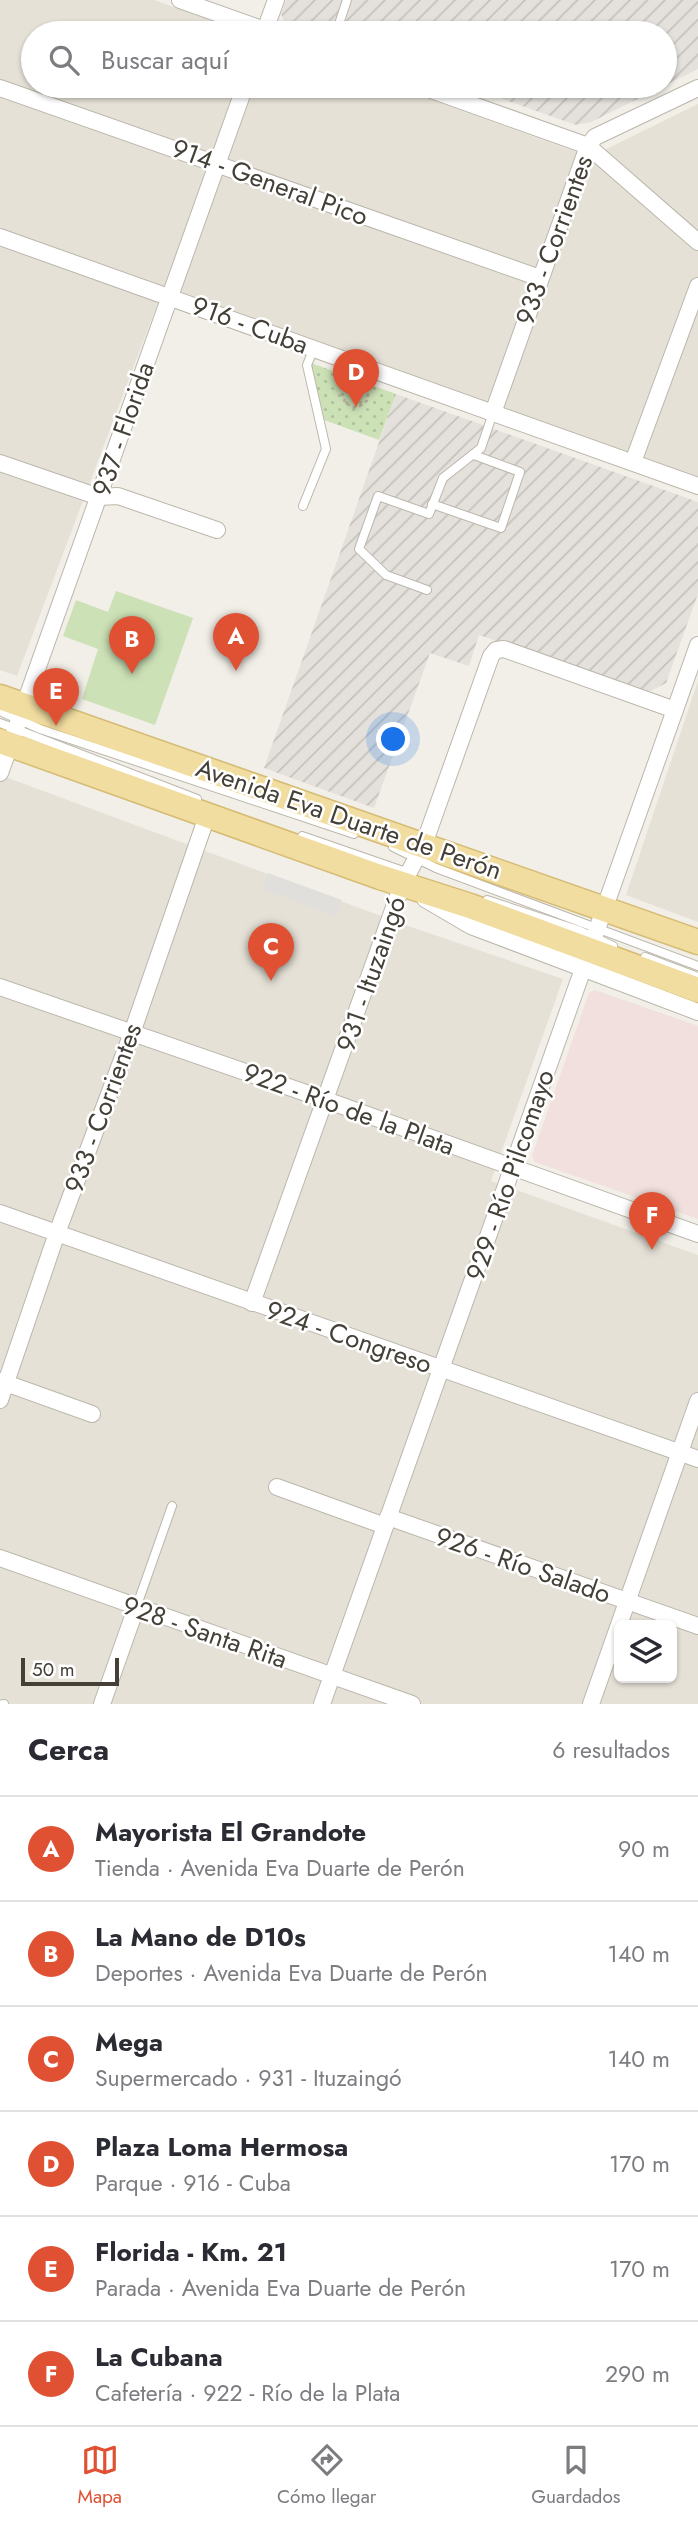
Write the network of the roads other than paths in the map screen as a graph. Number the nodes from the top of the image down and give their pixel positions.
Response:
1 (180, 0) edge
2 (276, 0) edge
3 (347, 0) edge
4 (237, 21) edge
5 (270, 21) edge
6 (340, 21) edge
7 (0, 88) edge
8 (698, 88) edge
9 (21, 95) edge
10 (29, 98) edge
11 (241, 98) edge
12 (457, 98) edge
13 (591, 141) junction
14 (217, 163) junction
15 (0, 237) edge
16 (698, 242) edge
17 (540, 278) junction
18 (698, 286) edge
19 (170, 296) junction
20 (314, 348) junction
21 (492, 413) junction
22 (474, 455) junction
23 (633, 463) junction
24 (0, 464) edge
25 (698, 486) edge
26 (99, 497) junction
27 (432, 504) junction
28 (303, 506) dead end
29 (217, 530) dead end
30 (427, 590) dead end
31 (698, 645) edge
32 (0, 697) edge
33 (675, 710) junction
34 (10, 725) edge
35 (0, 773) edge
36 (207, 809) junction
37 (295, 834) dead end
38 (357, 835) dead end
39 (383, 844) dead end
40 (415, 865) junction
41 (515, 877) junction
42 (484, 886) junction
43 (560, 913) junction
44 (593, 938) junction
45 (698, 942) edge
46 (621, 949) dead end
47 (634, 953) dead end
48 (698, 966) edge
49 (698, 977) edge
50 (0, 987) edge
51 (698, 990) edge
52 (698, 1012) edge
53 (132, 1033) junction
54 (326, 1100) junction
55 (514, 1168) junction
56 (0, 1213) edge
57 (57, 1233) junction
58 (698, 1234) edge
59 (252, 1303) junction
60 (441, 1370) junction
61 (3, 1382) edge
62 (0, 1400) edge
63 (698, 1401) edge
64 (92, 1414) dead end
65 (680, 1452) junction
66 (698, 1459) edge
67 (277, 1487) dead end
68 (172, 1506) dead end
69 (386, 1522) junction
70 (0, 1558) edge
71 (627, 1601) junction
72 (136, 1608) junction
73 (698, 1626) edge
74 (331, 1676) junction
75 (102, 1704) edge
76 (322, 1704) edge
77 (412, 1704) edge
78 (591, 1704) edge

1 - 4 street
2 - 5 street
3 - 6 lane
7 - 9 street, 914 - General Pico
8 - 13 street, 933 - Corrientes
10 - 14 street, 914 - General Pico
11 - 14 street, 937 - Florida
12 - 13 street
13 - 16 street
13 - 17 street, 933 - Corrientes
14 - 17 street, 914 - General Pico
14 - 19 street, 937 - Florida
15 - 19 street, 916 - Cuba
17 - 21 street, 933 - Corrientes
18 - 23 street
19 - 20 street, 916 - Cuba
19 - 26 street, 937 - Florida
20 - 21 street, 916 - Cuba
20 - 28 lane
21 - 22 lane
21 - 23 street, 916 - Cuba
22 - 27 lane
22 - 27 lane
23 - 25 street, 916 - Cuba
24 - 26 street
26 - 29 street
26 - 34 street, 937 - Florida
27 - 30 lane
31 - 33 street, 929 - Río Pilcomayo
32 - 34 main road, Avenida Eva Duarte de Perón
33 - 40 street, 931 - Ituzaingó
33 - 44 street, 929 - Río Pilcomayo
34 - 35 street, 937 - Florida
34 - 36 main road, Avenida Eva Duarte de Perón
34 - 38 lane
34 - 40 main road, Avenida Eva Duarte de Perón
36 - 40 main road, Avenida Eva Duarte de Perón
36 - 53 street, 933 - Corrientes
37 - 40 lane
39 - 40 lane
40 - 41 main road, Avenida Eva Duarte de Perón
40 - 42 main road
40 - 43 lane
40 - 44 main road, Avenida Eva Duarte de Perón
40 - 54 street, 931 - Ituzaingó
41 - 42 main road
41 - 44 main road, Avenida Eva Duarte de Perón
42 - 43 lane
42 - 44 lane
43 - 44 lane
44 - 45 main road, Avenida Eva Duarte de Perón
44 - 46 lane
44 - 48 lane
44 - 51 main road, Avenida Eva Duarte de Perón
44 - 52 street, Avenida Eva Duarte de Perón
44 - 55 street, 929 - Río Pilcomayo
47 - 49 lane
50 - 53 street, 922 - Río de la Plata
53 - 54 street, 922 - Río de la Plata
53 - 57 street, 933 - Corrientes
54 - 55 street, 922 - Río de la Plata
54 - 59 street, 931 - Ituzaingó
55 - 58 street, 922 - Río de la Plata
55 - 60 street, 929 - Río Pilcomayo
56 - 57 street, 924 - Congreso
57 - 59 street, 924 - Congreso
57 - 61 street, 933 - Corrientes
59 - 60 street, 924 - Congreso
60 - 65 street, 924 - Congreso
60 - 69 street, 929 - Río Pilcomayo
61 - 62 street, 933 - Corrientes
61 - 64 street
63 - 65 street
65 - 66 street, 924 - Congreso
65 - 71 street
67 - 69 street, 926 - Río Salado
68 - 72 lane
69 - 71 street, 926 - Río Salado
69 - 74 street, 929 - Río Pilcomayo
70 - 72 street, 928 - Santa Rita
71 - 73 street, 926 - Río Salado
71 - 78 street
72 - 74 street, 928 - Santa Rita
72 - 75 street
74 - 76 street, 929 - Río Pilcomayo
74 - 77 street, 928 - Santa Rita

